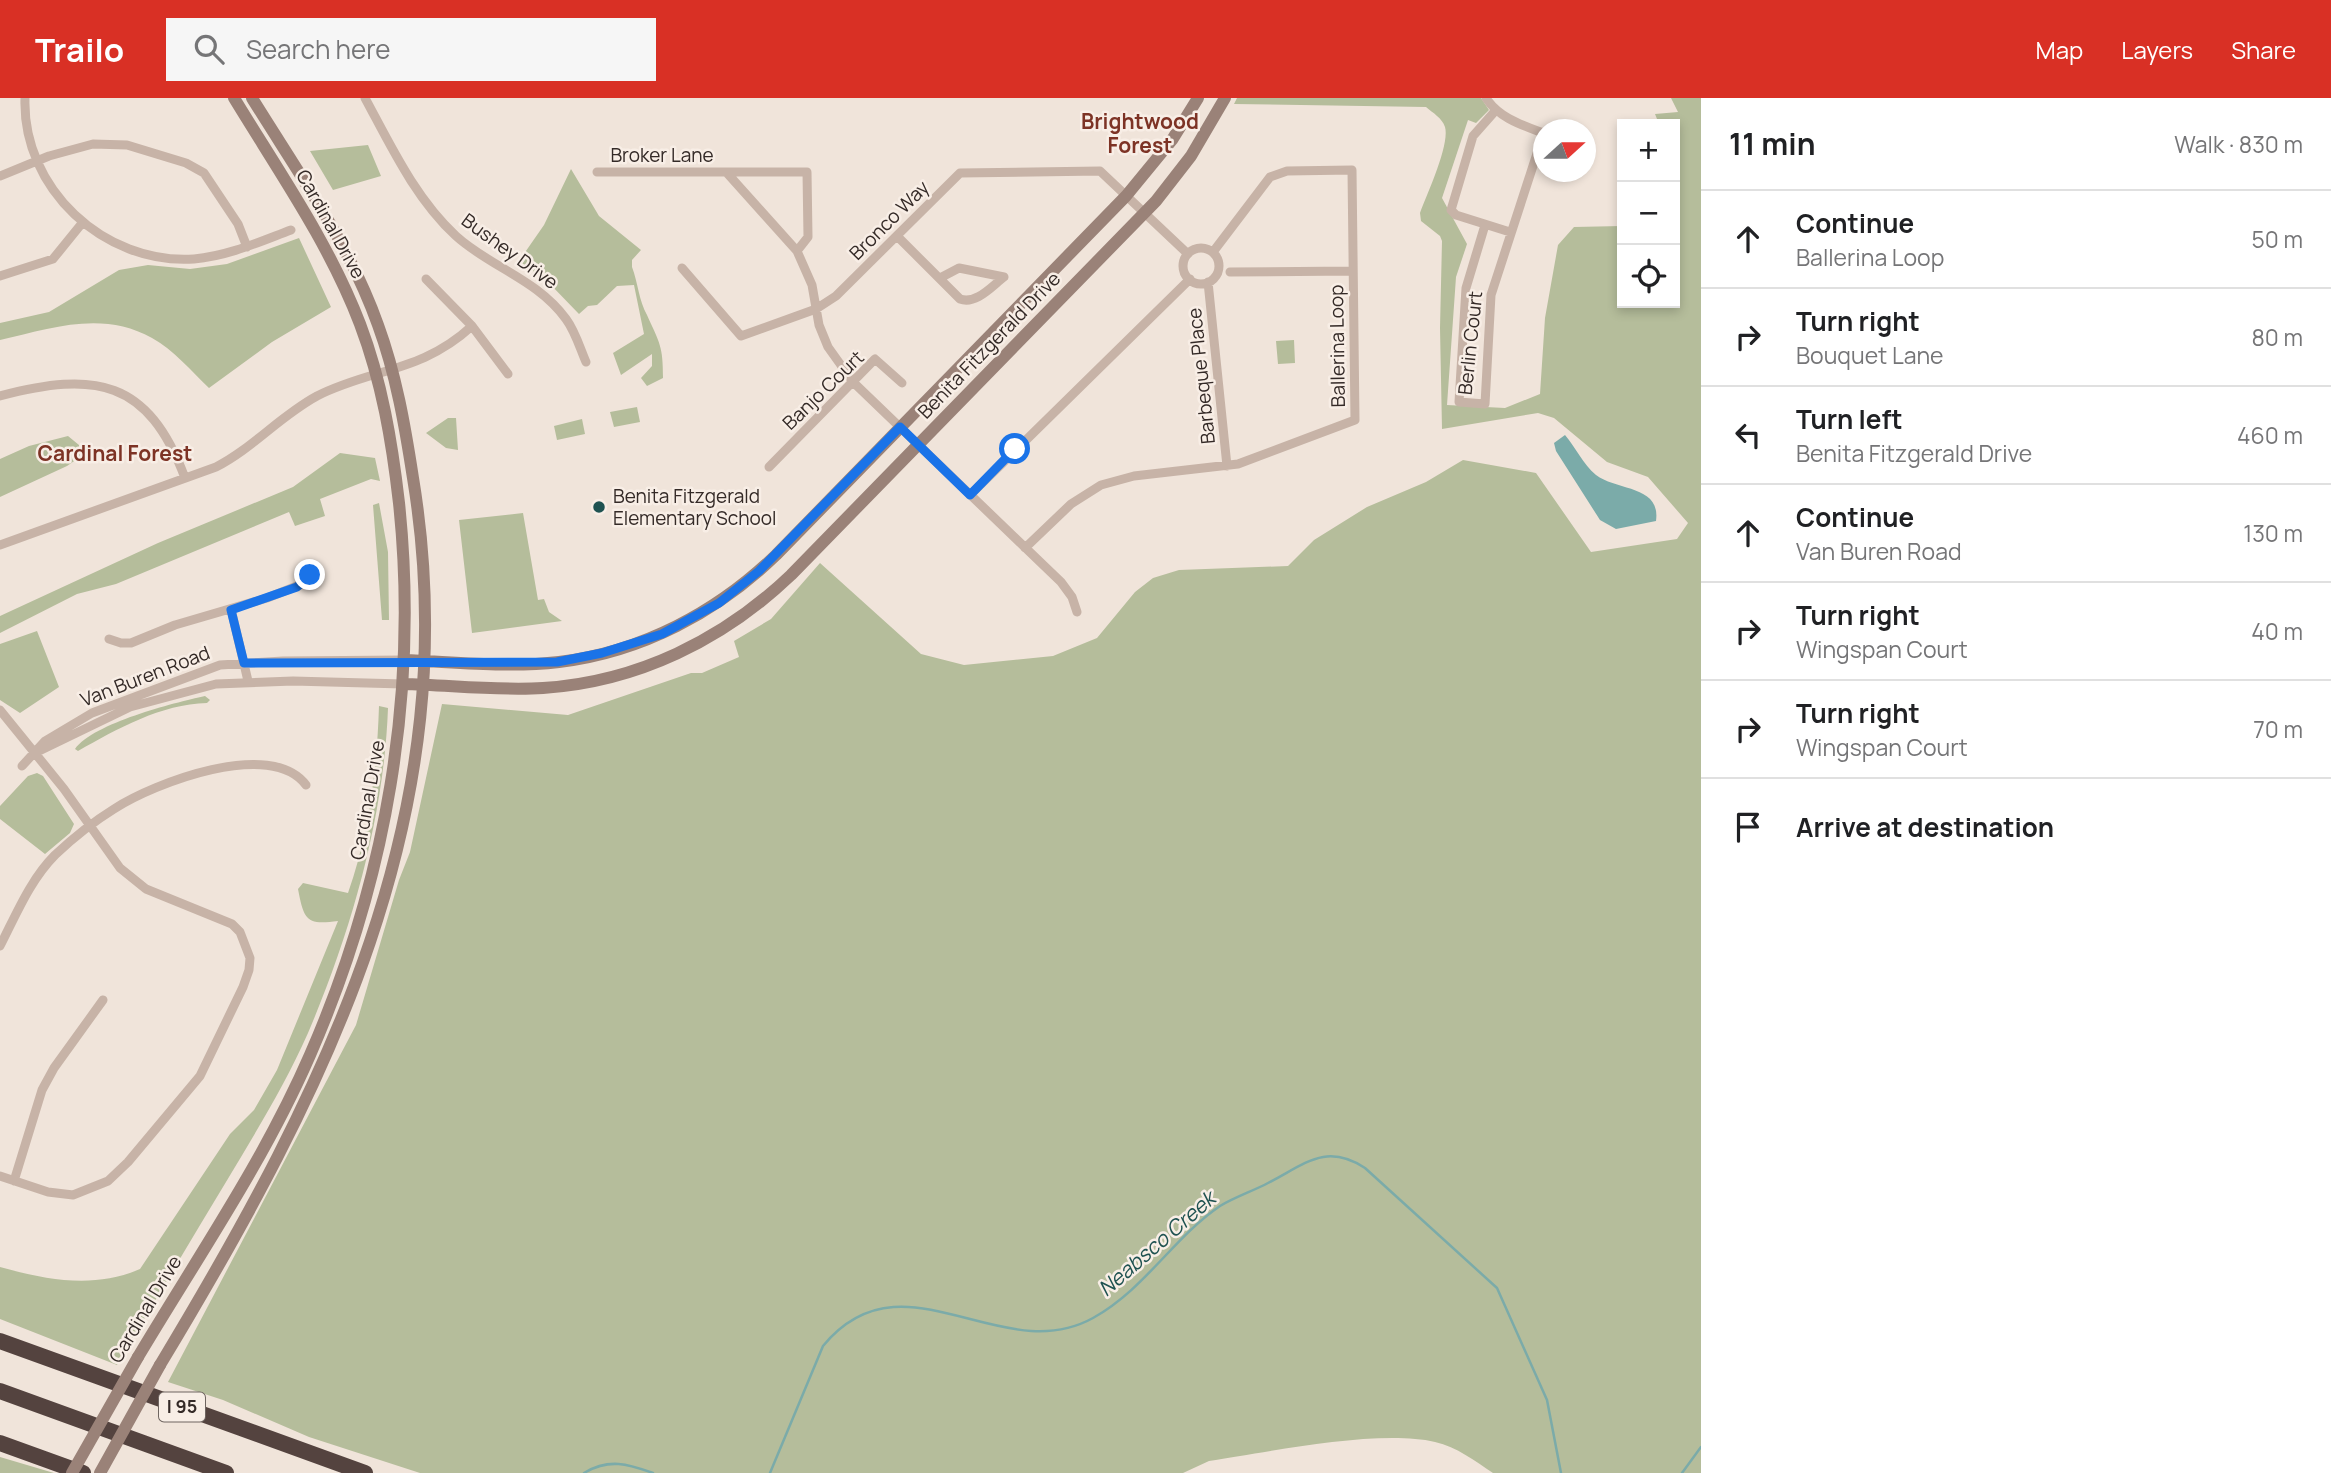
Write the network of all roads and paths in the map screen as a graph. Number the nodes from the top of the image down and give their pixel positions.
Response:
1 (25, 98) edge
2 (234, 98) edge
3 (252, 98) edge
4 (365, 98) edge
5 (1198, 98) edge
6 (1225, 98) edge
7 (1486, 98) edge
8 (1496, 110) junction
9 (1533, 126) edge
10 (37, 162) junction
11 (1533, 162) edge
12 (597, 172) dead end
13 (727, 173) junction
14 (0, 176) edge
15 (1126, 196) junction
16 (1144, 212) junction
17 (83, 222) junction
18 (1485, 225) junction
19 (291, 230) dead end
20 (1510, 232) junction
21 (897, 236) junction
22 (247, 247) junction
23 (797, 251) junction
24 (1213, 252) junction
25 (1188, 254) junction
26 (682, 268) dead end
27 (1353, 271) junction
28 (1230, 272) dead end
29 (0, 276) edge
30 (940, 278) junction
31 (426, 279) dead end
32 (1189, 279) junction
33 (1208, 282) junction
34 (816, 309) junction
35 (472, 326) junction
36 (586, 362) dead end
37 (392, 371) junction
38 (508, 374) dead end
39 (377, 376) junction
40 (853, 382) junction
41 (902, 383) dead end
42 (0, 396) edge
43 (900, 427) junction
44 (918, 445) junction
45 (1227, 466) junction
46 (769, 467) dead end
47 (185, 478) junction
48 (970, 495) junction
49 (0, 545) edge
50 (1025, 548) junction
51 (316, 566) dead end
52 (231, 610) junction
53 (1077, 612) dead end
54 (109, 639) dead end
55 (404, 660) junction
56 (426, 661) junction
57 (244, 663) junction
58 (248, 681) junction
59 (403, 684) junction
60 (425, 685) junction
61 (0, 710) edge
62 (35, 753) junction
63 (22, 766) dead end
64 (306, 785) dead end
65 (88, 826) junction
66 (0, 946) edge
67 (103, 1000) dead end
68 (0, 1176) edge
69 (14, 1181) junction
70 (0, 1340) edge
71 (0, 1383) edge
72 (0, 1391) edge
73 (53, 1410) junction
74 (0, 1443) edge
75 (72, 1473) edge
76 (83, 1473) edge
77 (100, 1473) edge
78 (226, 1473) edge
79 (365, 1473) edge

1 - 10 street
2 - 39 main road, Cardinal Drive
3 - 37 main road, Cardinal Drive
4 - 36 street, Bushey Drive
5 - 15 main road, Benita Fitzgerald Drive
6 - 16 main road, Benita Fitzgerald Drive
7 - 8 street, Berlin Court
8 - 9 street, Berlin Court
8 - 18 street
10 - 14 street
10 - 17 street
10 - 22 street
11 - 20 street, Berlin Court
12 - 13 street, Broker Lane
13 - 23 street, Broker Lane
13 - 23 street, Broker Lane
15 - 16 street, Bronco Way
15 - 21 street, Bronco Way
15 - 43 main road, Benita Fitzgerald Drive
16 - 25 street
16 - 44 main road, Benita Fitzgerald Drive
17 - 22 street
17 - 29 street
18 - 20 street
18 - 20 street, Berlin Court
19 - 22 street
21 - 30 street
21 - 34 street, Bronco Way
23 - 34 street, Broker Lane
24 - 25 street
24 - 27 street, Ballerina Loop
24 - 33 street, Ballerina Loop
25 - 32 street
26 - 34 street, Bronco Way
27 - 28 street
27 - 45 street, Ballerina Loop
30 - 30 street
31 - 35 street
32 - 33 street
32 - 48 street
33 - 45 street, Barbeque Place
34 - 40 street, Broker Lane
35 - 37 street
35 - 38 street
37 - 39 street
37 - 56 main road, Cardinal Drive
39 - 47 street
39 - 55 main road, Cardinal Drive
40 - 41 street, Banjo Court
40 - 43 street, Broker Lane
40 - 46 street, Banjo Court
42 - 47 street
43 - 44 street, Broker Lane
43 - 56 main road, Benita Fitzgerald Drive
44 - 48 street, Broker Lane
44 - 60 main road, Benita Fitzgerald Drive
45 - 50 street, Ballerina Loop
47 - 49 street
48 - 50 street, Broker Lane
50 - 53 street, Broker Lane
51 - 52 street
52 - 54 street
52 - 57 street
55 - 56 main road, Benita Fitzgerald Drive
55 - 57 street, Van Buren Road
55 - 59 main road, Cardinal Drive
56 - 60 main road, Cardinal Drive
57 - 58 street
57 - 62 street, Van Buren Road
58 - 59 street, Van Buren Road
58 - 62 street, Van Buren Road
59 - 60 main road, Benita Fitzgerald Drive
59 - 75 main road, Cardinal Drive, bridge
60 - 77 main road, Cardinal Drive, bridge
61 - 62 street
62 - 63 street, Van Buren Road
62 - 65 street
64 - 65 street
65 - 66 street
65 - 69 street
67 - 69 street
68 - 69 street
70 - 79 highway, I 95
71 - 73 highway
72 - 73 highway
73 - 78 highway
74 - 76 highway

